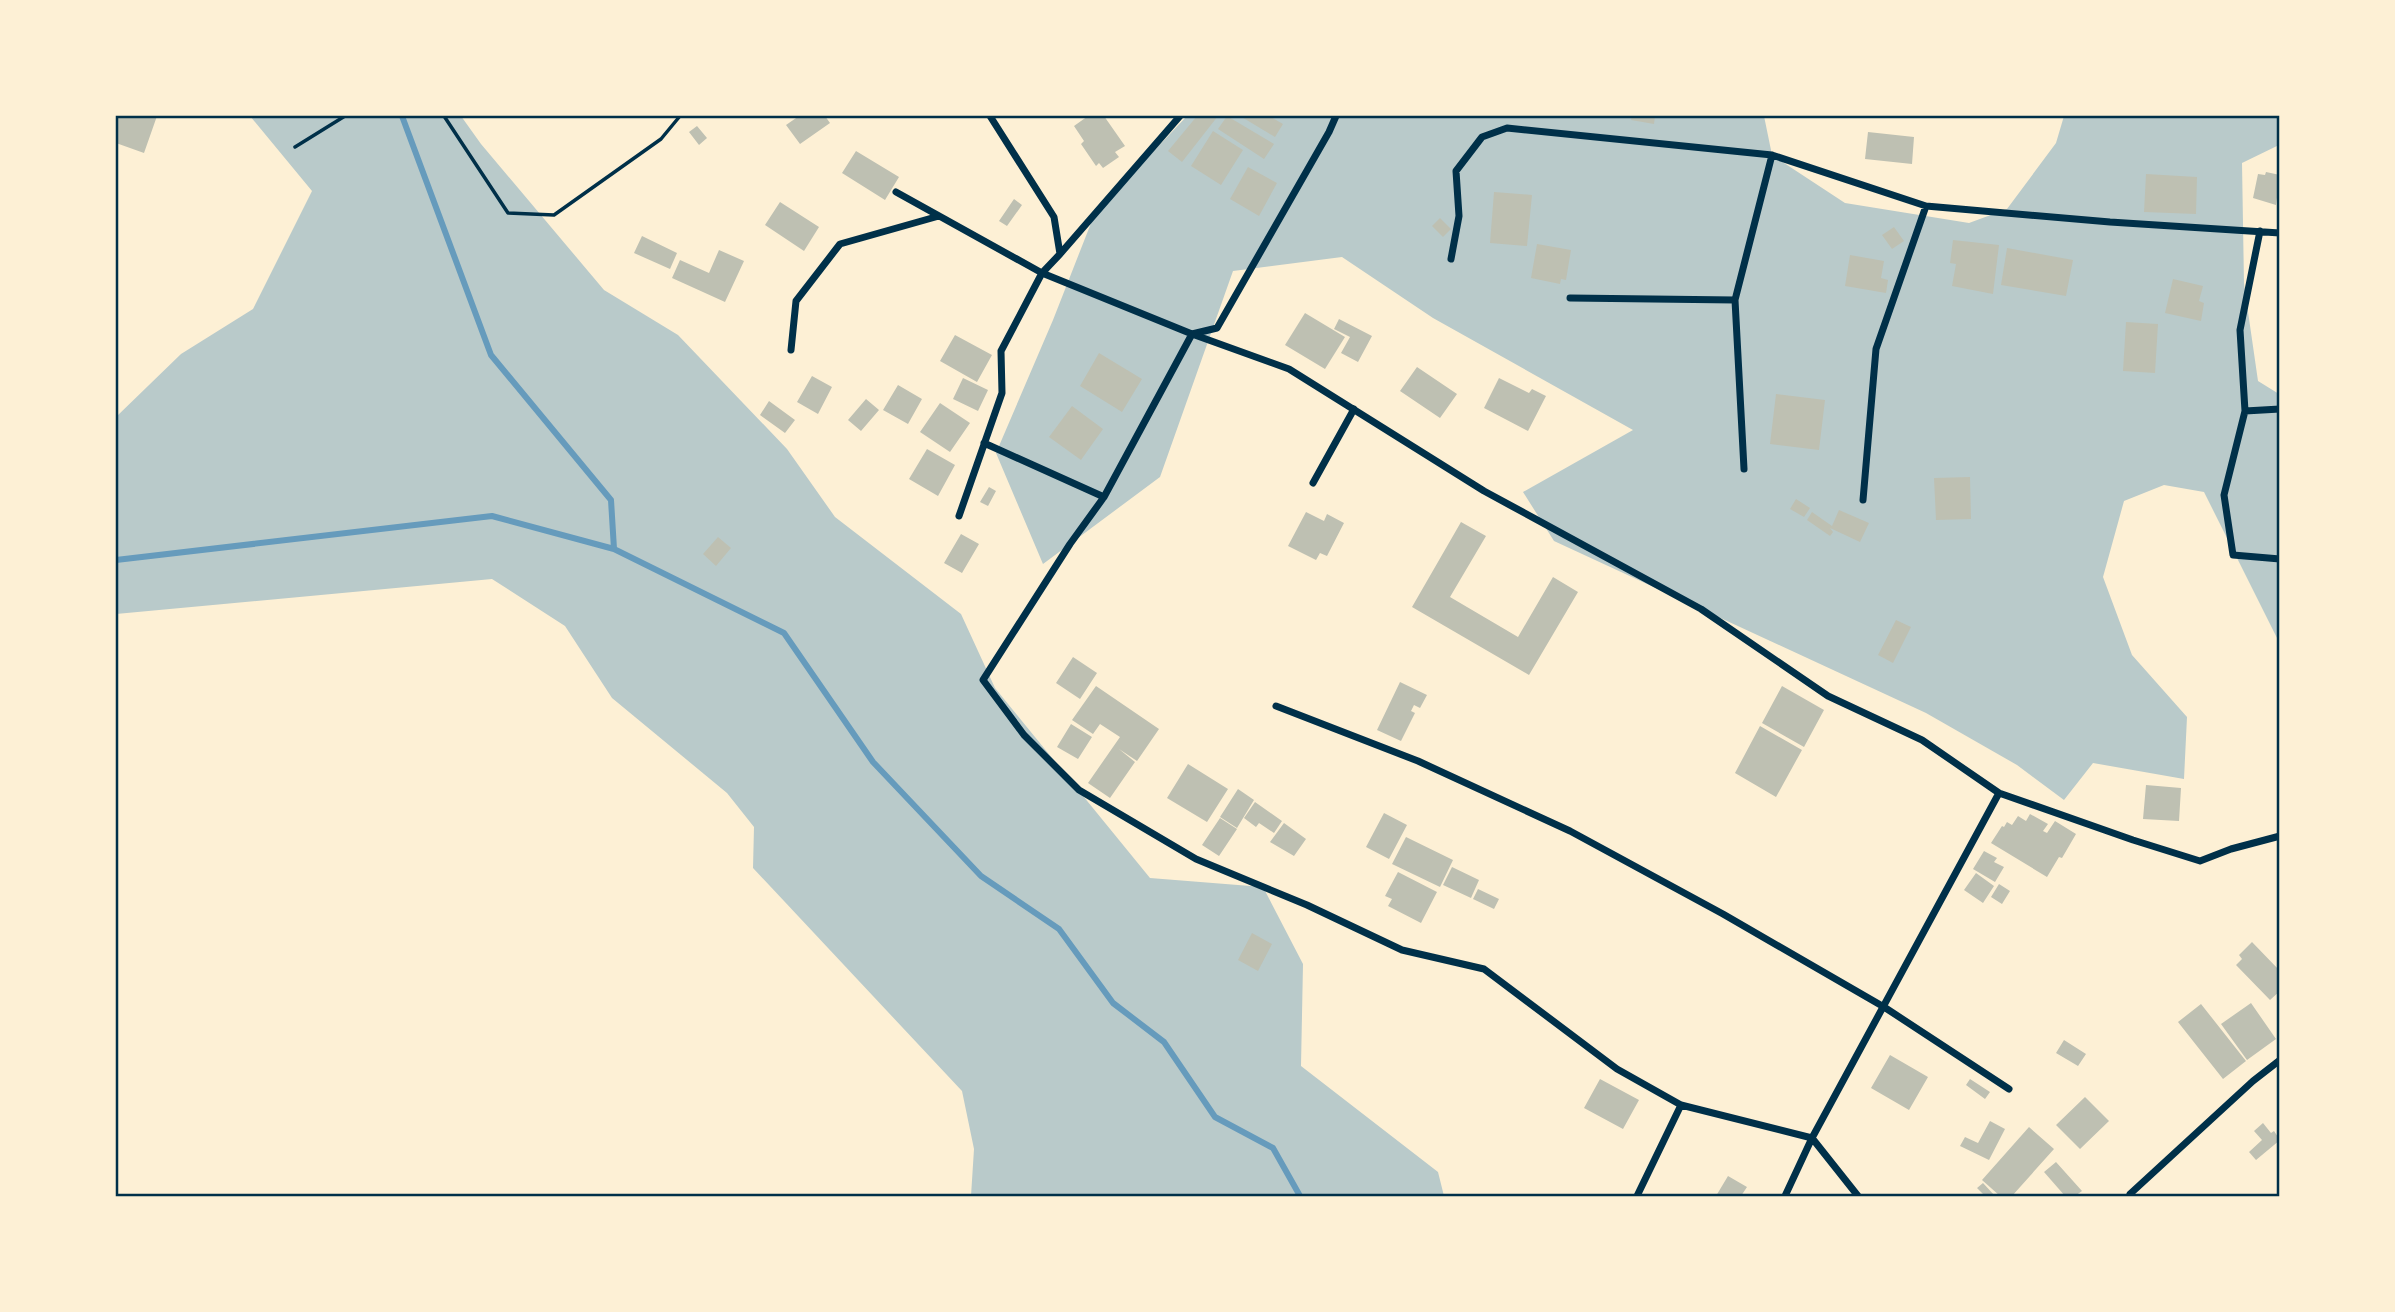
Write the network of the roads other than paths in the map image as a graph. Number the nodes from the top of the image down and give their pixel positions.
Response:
1 (990, 116) edge
2 (1181, 116) edge
3 (1336, 116) edge
4 (1772, 155) junction
5 (896, 192) dead end
6 (1926, 206) junction
7 (939, 216) junction
8 (2260, 231) junction
9 (2280, 233) edge
10 (1060, 254) junction
11 (1451, 259) dead end
12 (1042, 273) junction
13 (1570, 298) dead end
14 (1735, 300) junction
15 (1192, 334) junction
16 (791, 350) dead end
17 (2280, 409) edge
18 (1354, 410) junction
19 (2245, 411) junction
20 (985, 443) junction
21 (1744, 469) dead end
22 (1313, 483) dead end
23 (1104, 497) junction
24 (1863, 500) dead end
25 (960, 516) dead end
26 (2280, 559) edge
27 (1276, 705) dead end
28 (1999, 793) junction
29 (2280, 836) edge
30 (1884, 1007) junction
31 (2280, 1060) edge
32 (2009, 1089) dead end
33 (1681, 1105) junction
34 (1812, 1138) junction
35 (1637, 1196) edge
36 (1785, 1196) edge
37 (1858, 1196) edge
38 (2133, 1196) edge

1 - 10 street
2 - 10 street
3 - 15 street
4 - 6 street
4 - 11 street
4 - 14 street
5 - 7 street
6 - 8 street
6 - 24 street
7 - 12 street
7 - 16 street
8 - 9 street
8 - 19 street
10 - 12 street
12 - 15 street
12 - 20 street
13 - 14 street
14 - 21 street
15 - 18 street
15 - 23 street
17 - 19 street
18 - 22 street
18 - 28 street
19 - 26 street
20 - 23 street
20 - 25 street
23 - 33 street
27 - 30 street
28 - 29 street
28 - 30 street
30 - 32 street
30 - 34 street
31 - 38 street
33 - 34 street
33 - 35 street
34 - 36 street
34 - 37 street

